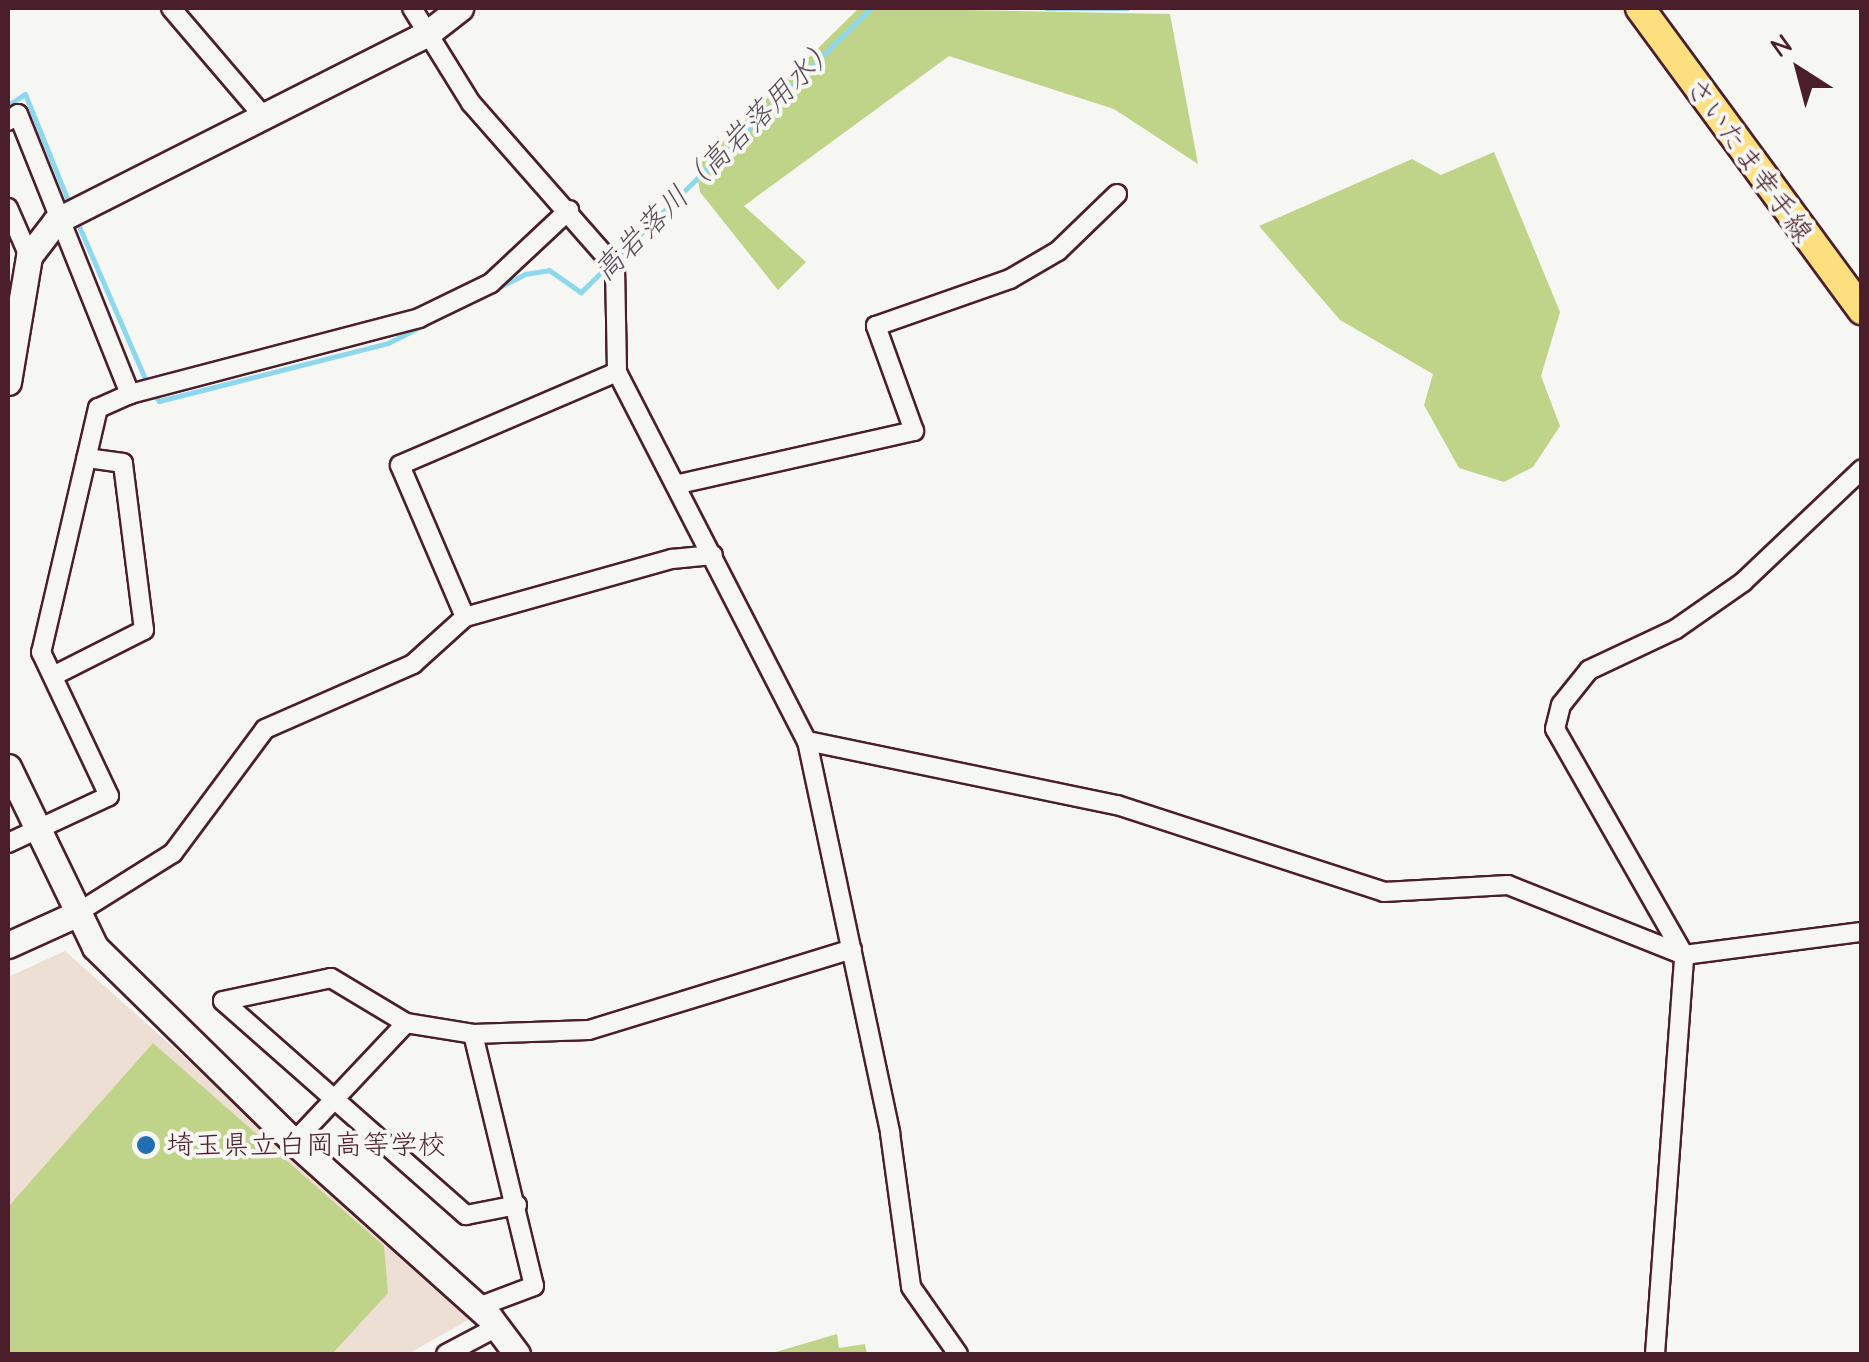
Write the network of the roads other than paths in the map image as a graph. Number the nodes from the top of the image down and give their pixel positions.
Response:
1 (171, 8) edge
2 (412, 8) edge
3 (460, 8) edge
4 (1640, 8) edge
5 (428, 33) junction
6 (264, 117) junction
7 (8, 121) edge
8 (1117, 194) dead end
9 (8, 208) edge
10 (569, 210) junction
11 (56, 221) junction
12 (29, 256) junction
13 (1862, 310) edge
14 (617, 372) junction
15 (8, 382) edge
16 (130, 394) junction
17 (86, 458) junction
18 (1862, 468) edge
19 (680, 484) junction
20 (713, 555) junction
21 (465, 617) junction
22 (53, 676) junction
23 (807, 740) junction
24 (8, 766) edge
25 (36, 830) junction
26 (8, 843) edge
27 (74, 914) junction
28 (1862, 932) edge
29 (8, 946) edge
30 (852, 949) junction
31 (1684, 954) junction
32 (406, 1023) junction
33 (473, 1034) junction
34 (334, 1100) junction
35 (294, 1142) junction
36 (517, 1206) junction
37 (478, 1308) junction
38 (497, 1326) junction
39 (446, 1354) edge
40 (518, 1354) edge
41 (958, 1354) edge
42 (1654, 1354) edge

1 - 6 street
2 - 5 street
3 - 5 street
4 - 13 main road, さいたま幸手線
5 - 6 street
5 - 10 street
6 - 11 street
7 - 11 street
8 - 19 street
9 - 12 street
10 - 14 street
10 - 16 street
11 - 12 street
11 - 16 street
12 - 15 street
14 - 19 street
14 - 21 street
16 - 17 street
17 - 22 street
17 - 22 street
18 - 31 street
19 - 20 street
20 - 21 street
20 - 23 street
21 - 27 street
22 - 25 street
23 - 30 street
23 - 31 street
24 - 25 street
25 - 26 street
25 - 27 street
27 - 29 street
27 - 35 street
28 - 31 street
30 - 33 street
30 - 41 street
31 - 42 street
32 - 33 street
32 - 34 street
32 - 34 street
33 - 36 street
34 - 35 street
34 - 36 street
35 - 37 street
36 - 37 street
37 - 38 street
38 - 39 street
38 - 40 street

